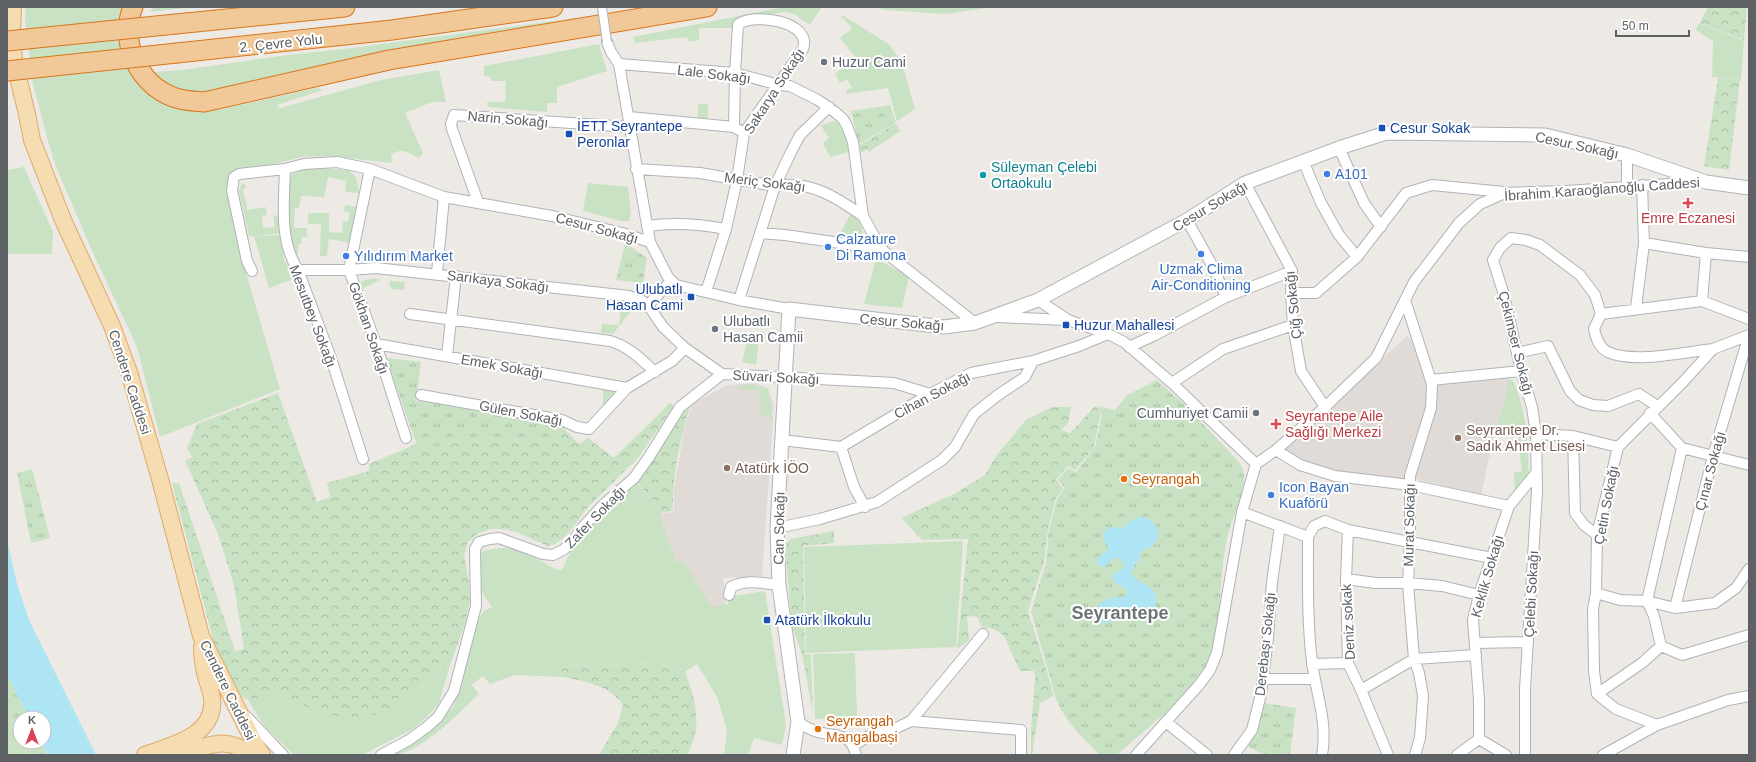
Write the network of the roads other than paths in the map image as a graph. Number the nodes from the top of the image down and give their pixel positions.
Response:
1 (13, 7) edge
2 (133, 7) edge
3 (345, 7) edge
4 (553, 7) edge
5 (602, 7) edge
6 (708, 7) edge
7 (7, 41) edge
8 (607, 42) joint
9 (619, 64) junction
10 (7, 70) edge
11 (735, 73) junction
12 (7, 80) edge
13 (778, 85) junction
14 (829, 107) junction
15 (629, 122) junction
16 (734, 128) junction
17 (744, 132) junction
18 (32, 140) junction
19 (1339, 148) junction
20 (1627, 155) junction
21 (1304, 163) junction
22 (285, 169) junction
23 (370, 169) junction
24 (636, 170) junction
25 (737, 180) junction
26 (1706, 182) junction
27 (1245, 183) junction
28 (1642, 185) junction
29 (775, 186) junction
30 (1627, 186) junction
31 (1749, 188) edge
32 (1505, 193) junction
33 (444, 196) junction
34 (478, 202) junction
35 (863, 216) junction
36 (1187, 220) junction
37 (647, 226) junction
38 (1381, 227) junction
39 (726, 229) junction
40 (760, 233) junction
41 (650, 242) junction
42 (1644, 243) junction
43 (881, 250) junction
44 (1706, 253) junction
45 (1357, 257) junction
46 (1749, 257) edge
47 (298, 270) junction
48 (349, 270) junction
49 (252, 271) dead end
50 (1292, 271) junction
51 (437, 273) junction
52 (456, 276) junction
53 (671, 281) junction
54 (706, 292) junction
55 (1290, 293) junction
56 (1226, 297) junction
57 (739, 300) junction
58 (1038, 300) junction
59 (1405, 300) junction
60 (1702, 301) junction
61 (648, 305) junction
62 (1636, 308) junction
63 (789, 309) junction
64 (410, 314) dead end
65 (1601, 314) junction
66 (993, 317) junction
67 (451, 318) junction
68 (1749, 319) edge
69 (1068, 320) junction
70 (975, 323) junction
71 (1293, 325) junction
72 (1108, 334) junction
73 (1749, 335) edge
74 (376, 344) junction
75 (1129, 346) junction
76 (685, 348) junction
77 (1713, 349) junction
78 (1517, 353) junction
79 (447, 356) junction
80 (1033, 361) junction
81 (655, 372) junction
82 (1521, 372) junction
83 (722, 374) junction
84 (785, 377) junction
85 (1431, 380) junction
86 (1172, 383) junction
87 (627, 388) junction
88 (930, 394) junction
89 (421, 395) dead end
90 (1325, 407) junction
91 (1654, 410) junction
92 (1536, 434) junction
93 (1573, 436) junction
94 (406, 438) dead end
95 (782, 440) junction
96 (841, 447) junction
97 (1618, 447) junction
98 (1682, 448) junction
99 (1276, 450) junction
100 (1713, 456) junction
101 (363, 459) dead end
102 (1256, 464) junction
103 (1749, 465) edge
104 (1537, 472) junction
105 (1410, 485) junction
106 (1509, 506) junction
107 (865, 507) junction
108 (1242, 512) junction
109 (1280, 526) junction
110 (777, 528) junction
111 (1348, 530) junction
112 (1597, 535) junction
113 (1308, 537) junction
114 (1410, 541) junction
115 (1492, 558) junction
116 (1749, 569) edge
117 (1346, 579) junction
118 (1408, 583) junction
119 (779, 585) junction
120 (1596, 593) junction
121 (729, 595) dead end
122 (1479, 595) junction
123 (1647, 602) junction
124 (1675, 608) junction
125 (983, 634) dead end
126 (1749, 635) edge
127 (201, 636) junction
128 (1528, 642) junction
129 (1475, 643) junction
130 (1660, 646) junction
131 (1476, 655) junction
132 (1414, 659) junction
133 (1348, 663) junction
134 (1312, 664) junction
135 (1262, 679) junction
136 (1315, 679) junction
137 (1361, 690) junction
138 (1597, 694) junction
139 (1749, 696) edge
140 (233, 700) junction
141 (911, 721) junction
142 (798, 722) junction
143 (1166, 722) junction
144 (1657, 725) junction
145 (1478, 739) junction
146 (195, 743) junction
147 (854, 745) junction
148 (145, 755) edge
149 (181, 755) edge
150 (253, 755) edge
151 (262, 755) edge
152 (283, 755) edge
153 (381, 755) edge
154 (793, 755) edge
155 (856, 755) edge
156 (1021, 755) edge
157 (1136, 755) edge
158 (1207, 755) edge
159 (1234, 755) edge
160 (1322, 755) edge
161 (1388, 755) edge
162 (1415, 755) edge
163 (1458, 755) edge
164 (1506, 755) edge
165 (1525, 755) edge
166 (1603, 755) edge

1 - 18 main road, Cendere Caddesi
2 - 6 highway
3 - 7 highway, 2. Çevre Yolu, bridge
4 - 10 highway, 2. Çevre Yolu, bridge
5 - 8 street, bridge
8 - 9 street
9 - 11 street, Lale Sokağı
9 - 15 street
11 - 13 street, Lale Sokağı
11 - 13 street, Sakarya Sokağı
11 - 16 street, Sakarya Sokağı
12 - 18 main road
13 - 14 street, Lale Sokağı
13 - 17 street, Sakarya Sokağı
14 - 29 street
14 - 35 street, Lale Sokağı
15 - 16 street
15 - 24 street
15 - 34 street, Narin Sokağı
16 - 17 street
17 - 25 street, Sakarya Sokağı
18 - 127 main road, Cendere Caddesi
19 - 20 street, Cesur Sokağı
19 - 21 street, Cesur Sokağı
19 - 38 street
20 - 26 street, Cesur Sokağı
20 - 30 street
21 - 27 street, Cesur Sokağı
21 - 45 street
22 - 23 street, Cesur Sokağı
22 - 47 street, Mesutbey Sokağı
22 - 49 street, Cesur Sokağı
23 - 33 street, Cesur Sokağı
23 - 48 street, Gökhan Sokağı
24 - 25 street, Meriç Sokağı
24 - 37 street
25 - 29 street, Meriç Sokağı
25 - 39 street, Sakarya Sokağı
26 - 28 street, İbrahim Karaoğlanoğlu Caddesi
26 - 31 street, İbrahim Karaoğlanoğlu Caddesi
27 - 36 street, Cesur Sokağı
27 - 50 street, Çiğ Sokağı
28 - 30 street, İbrahim Karaoğlanoğlu Caddesi
28 - 42 street
29 - 35 street, Meriç Sokağı
29 - 40 street
30 - 32 street, İbrahim Karaoğlanoğlu Caddesi
32 - 38 street
32 - 59 street, İbrahim Karaoğlanoğlu Caddesi
33 - 34 street, Cesur Sokağı
33 - 51 street
34 - 41 street, Cesur Sokağı
35 - 43 street
36 - 56 street
36 - 58 street, Cesur Sokağı
37 - 39 street
37 - 41 street
38 - 45 street
39 - 54 street, Sakarya Sokağı
40 - 43 street
40 - 57 street
41 - 53 street, Cesur Sokağı
42 - 44 street
42 - 62 street
43 - 70 street
44 - 46 street
44 - 60 street
45 - 55 street
47 - 48 street, Sarıkaya Sokağı
47 - 101 street, Mesutbey Sokağı
48 - 51 street, Sarıkaya Sokağı
48 - 74 street, Gökhan Sokağı
50 - 55 street, Çiğ Sokağı
50 - 56 street
51 - 52 street, Sarıkaya Sokağı
52 - 61 street, Sarıkaya Sokağı
52 - 67 street
53 - 54 street, Cesur Sokağı
53 - 61 street
54 - 57 street, Cesur Sokağı
55 - 71 street, Çiğ Sokağı
56 - 75 street
57 - 63 street, Cesur Sokağı
58 - 66 street, Cesur Sokağı
58 - 69 street
59 - 85 street, Murat Sokağı
59 - 90 street, İbrahim Karaoğlanoğlu Caddesi
60 - 62 street
60 - 68 street
61 - 76 street, Süvari Sokağı
62 - 65 street
63 - 70 street, Cesur Sokağı
63 - 84 street, Can Sokağı
64 - 67 street
65 - 77 street
65 - 78 street, Çekimser Sokağı
66 - 69 street
66 - 70 street, Cesur Sokağı
67 - 79 street
67 - 81 street
69 - 72 street
71 - 86 street
71 - 90 street, Çiğ Sokağı
72 - 75 street
72 - 80 street, Cihan Sokağı
73 - 77 street, Çetin Sokağı
73 - 100 street, Çınar Sokağı
74 - 79 street, Emek Sokağı
74 - 94 street, Gökhan Sokağı
75 - 86 street
76 - 81 street, Gülen Sokağı
76 - 83 street, Süvari Sokağı
77 - 91 street, Çetin Sokağı
78 - 82 street, Çekimser Sokağı
78 - 91 street
79 - 87 street, Emek Sokağı
80 - 88 street, Cihan Sokağı
80 - 107 street
81 - 87 street, Gülen Sokağı
82 - 85 street
82 - 92 street, Çekimser Sokağı
83 - 84 street, Süvari Sokağı
83 - 153 street, Zafer Sokağı
84 - 88 street, Süvari Sokağı
84 - 95 street, Can Sokağı
85 - 105 street, Murat Sokağı
86 - 102 street
87 - 89 street, Gülen Sokağı
88 - 96 street, Cihan Sokağı
90 - 99 street, İbrahim Karaoğlanoğlu Caddesi
91 - 97 street, Çetin Sokağı
91 - 98 street
92 - 93 street
92 - 104 street, Çelebi Sokağı
93 - 97 street
93 - 112 street
95 - 96 street
95 - 110 street, Can Sokağı
96 - 107 street
97 - 112 street, Çetin Sokağı
98 - 100 street
98 - 123 street
99 - 102 street, İbrahim Karaoğlanoğlu Caddesi
99 - 105 street
100 - 103 street
100 - 124 street, Çınar Sokağı
102 - 108 street
104 - 106 street, Keklik Sokağı
104 - 128 street, Çelebi Sokağı
105 - 106 street
105 - 114 street, Murat Sokağı
106 - 115 street, Keklik Sokağı
107 - 110 street
108 - 109 street
108 - 143 street
109 - 113 street
109 - 135 street, Derebaşı Sokağı
110 - 119 street, Can Sokağı
111 - 113 street
111 - 114 street
111 - 117 street, Deniz sokak
112 - 120 street, Çetin Sokağı
113 - 134 street
114 - 115 street
114 - 118 street, Murat Sokağı
115 - 122 street, Keklik Sokağı
116 - 124 street
117 - 118 street
117 - 133 street, Deniz sokak
118 - 122 street
118 - 132 street, Murat Sokağı
119 - 121 street
119 - 142 street, Can Sokağı
120 - 123 street
120 - 138 street, Çetin Sokağı
122 - 129 street, Keklik Sokağı
123 - 124 street
123 - 130 street
125 - 141 street
126 - 130 street
127 - 140 main road, Cendere Caddesi
127 - 146 main road
128 - 129 street
128 - 165 street, Çelebi Sokağı
129 - 131 street, Keklik Sokağı
130 - 138 street
131 - 132 street
131 - 145 street, Keklik Sokağı
132 - 137 street
132 - 162 street, Murat Sokağı
133 - 134 street
133 - 137 street, Deniz sokak
134 - 136 street
135 - 136 street
135 - 159 street, Derebaşı Sokağı
136 - 160 street
137 - 161 street, Deniz sokak
138 - 144 street
139 - 144 street
140 - 151 main road, Cendere Caddesi
140 - 152 street
141 - 147 street
141 - 156 street
142 - 147 street
142 - 154 street, Can Sokağı
143 - 157 street
143 - 158 street
144 - 166 street
145 - 163 street
145 - 164 street
146 - 148 main road
146 - 149 main road
146 - 150 main road
147 - 155 street

